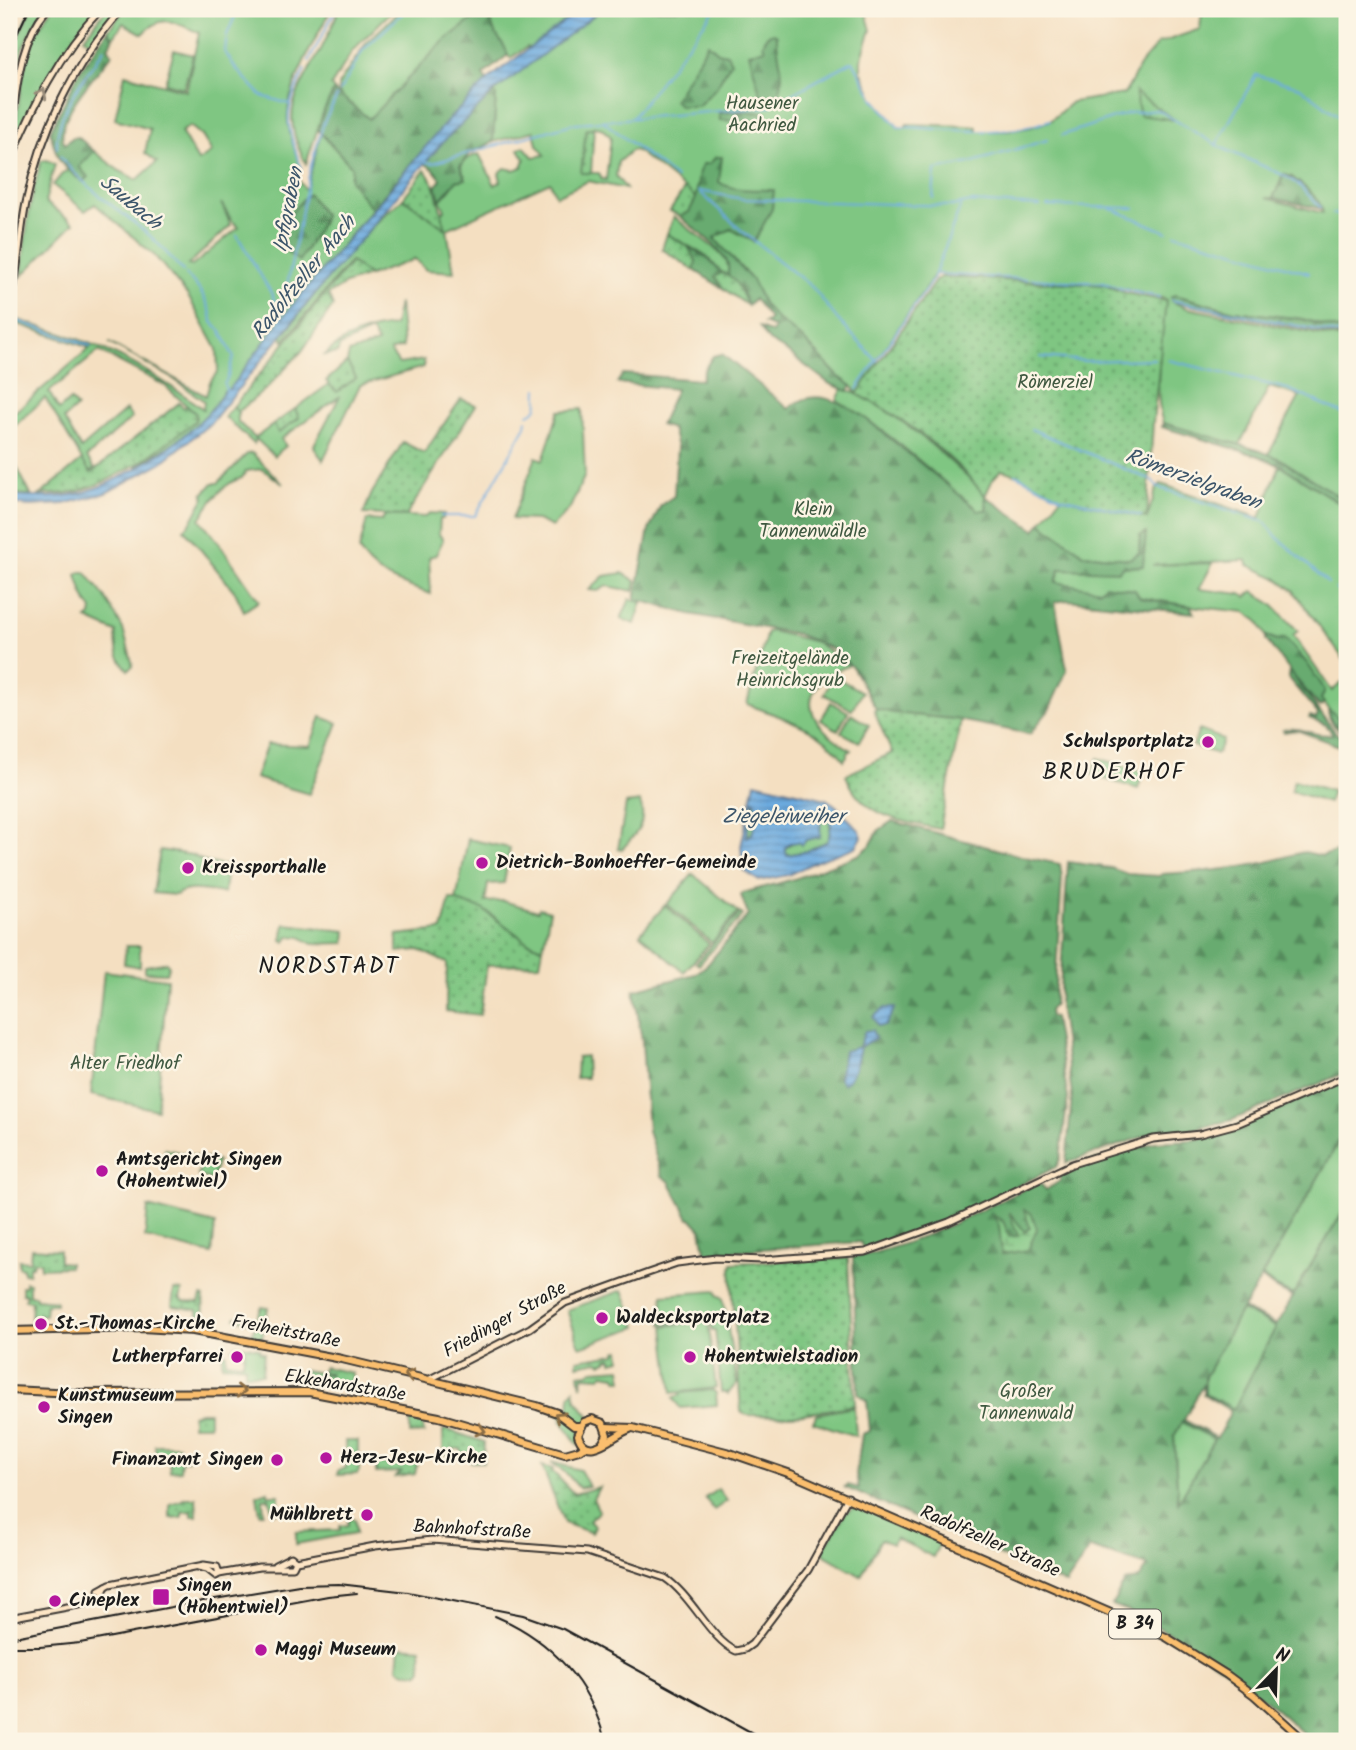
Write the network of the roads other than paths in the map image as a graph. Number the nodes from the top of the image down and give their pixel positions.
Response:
1 (47, 9) edge
2 (101, 9) edge
3 (122, 9) edge
4 (9, 142) edge
5 (9, 164) edge
6 (9, 309) edge
7 (1347, 1076) edge
8 (9, 1331) edge
9 (442, 1373) junction
10 (430, 1379) junction
11 (443, 1383) junction
12 (9, 1390) edge
13 (580, 1426) junction
14 (606, 1427) junction
15 (633, 1428) junction
16 (602, 1444) junction
17 (584, 1446) junction
18 (848, 1497) junction
19 (861, 1502) junction
20 (840, 1511) junction
21 (9, 1618) edge
22 (1305, 1741) edge

1 - 4 street
5 -> 2 street
3 - 6 street
7 - 9 street, Friedinger Straße
10 -> 8 main road, Freiheitstraße / B 34
9 - 10 street, Friedinger Straße
9 - 11 street
10 - 11 main road, B 34
13 -> 11 main road, B 34
12 -> 17 main road, Ekkehardstraße
13 - 14 main road, B 34
13 - 17 main road
14 - 15 main road, Radolfzeller Straße / B 34
14 - 16 main road
15 - 16 main road
15 - 18 main road, Radolfzeller Straße / B 34
16 - 17 main road
18 - 19 main road, Radolfzeller Straße / B 34
18 - 20 street
19 - 20 street
19 - 22 main road, Radolfzeller Straße / B 34
20 - 21 street, Bahnhofstraße

